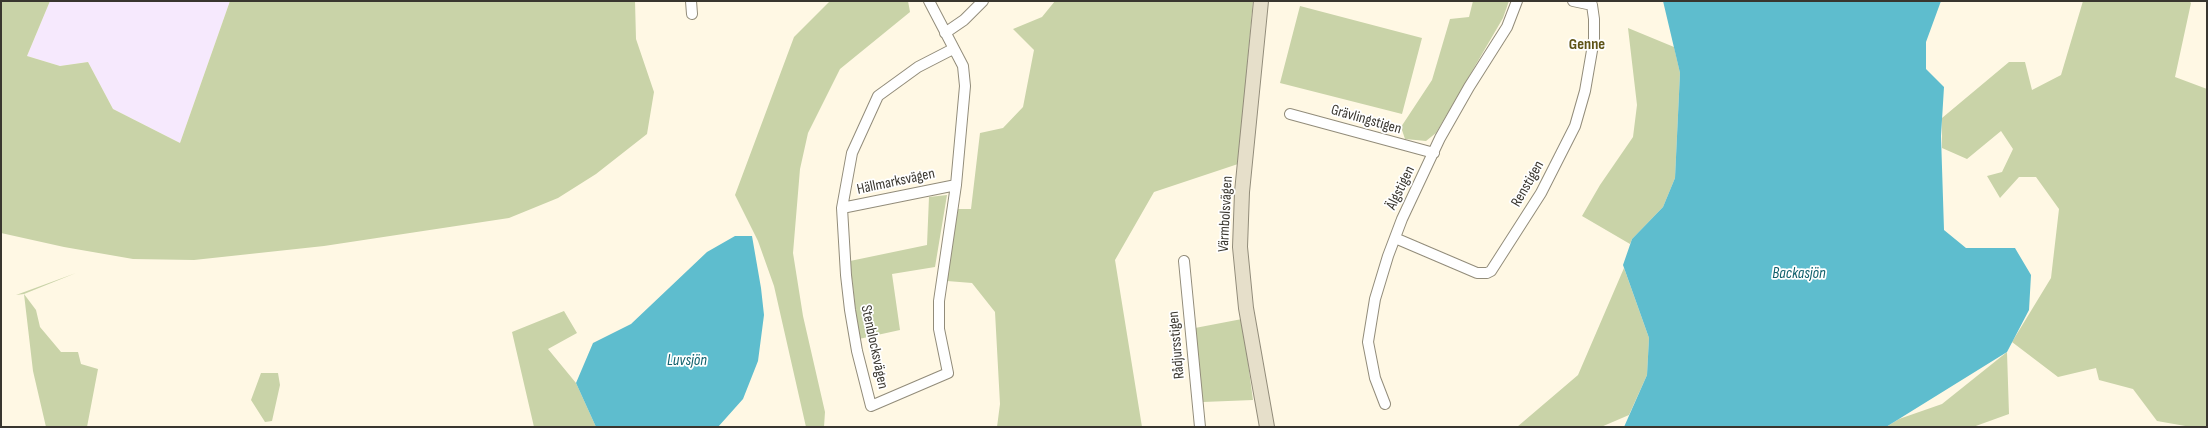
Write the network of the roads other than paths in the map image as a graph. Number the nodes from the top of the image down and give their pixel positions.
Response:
1 (691, 1) edge
2 (929, 1) edge
3 (983, 1) edge
4 (1261, 1) edge
5 (1517, 1) edge
6 (1573, 1) edge
7 (1592, 3) edge
8 (692, 14) dead end
9 (945, 33) junction
10 (953, 49) junction
11 (1290, 114) dead end
12 (1434, 153) junction
13 (956, 185) junction
14 (842, 208) junction
15 (1395, 238) junction
16 (1184, 260) dead end
17 (1385, 404) dead end
18 (1200, 427) edge
19 (1267, 427) edge

1 - 8 street
2 - 9 street, Stenblocksvägen
3 - 9 street
4 - 19 street, Värmbolsvägen
5 - 12 street, Älgstigen
6 - 7 street, Renstigen
7 - 15 street, Renstigen
9 - 10 street, Stenblocksvägen
10 - 13 street, Stenblocksvägen
10 - 14 street, Stenblocksvägen
11 - 12 street, Grävlingstigen
12 - 15 street, Älgstigen
13 - 14 street, Hällmarksvägen
13 - 14 street, Stenblocksvägen
15 - 17 street, Älgstigen
16 - 18 street, Rådjursstigen

